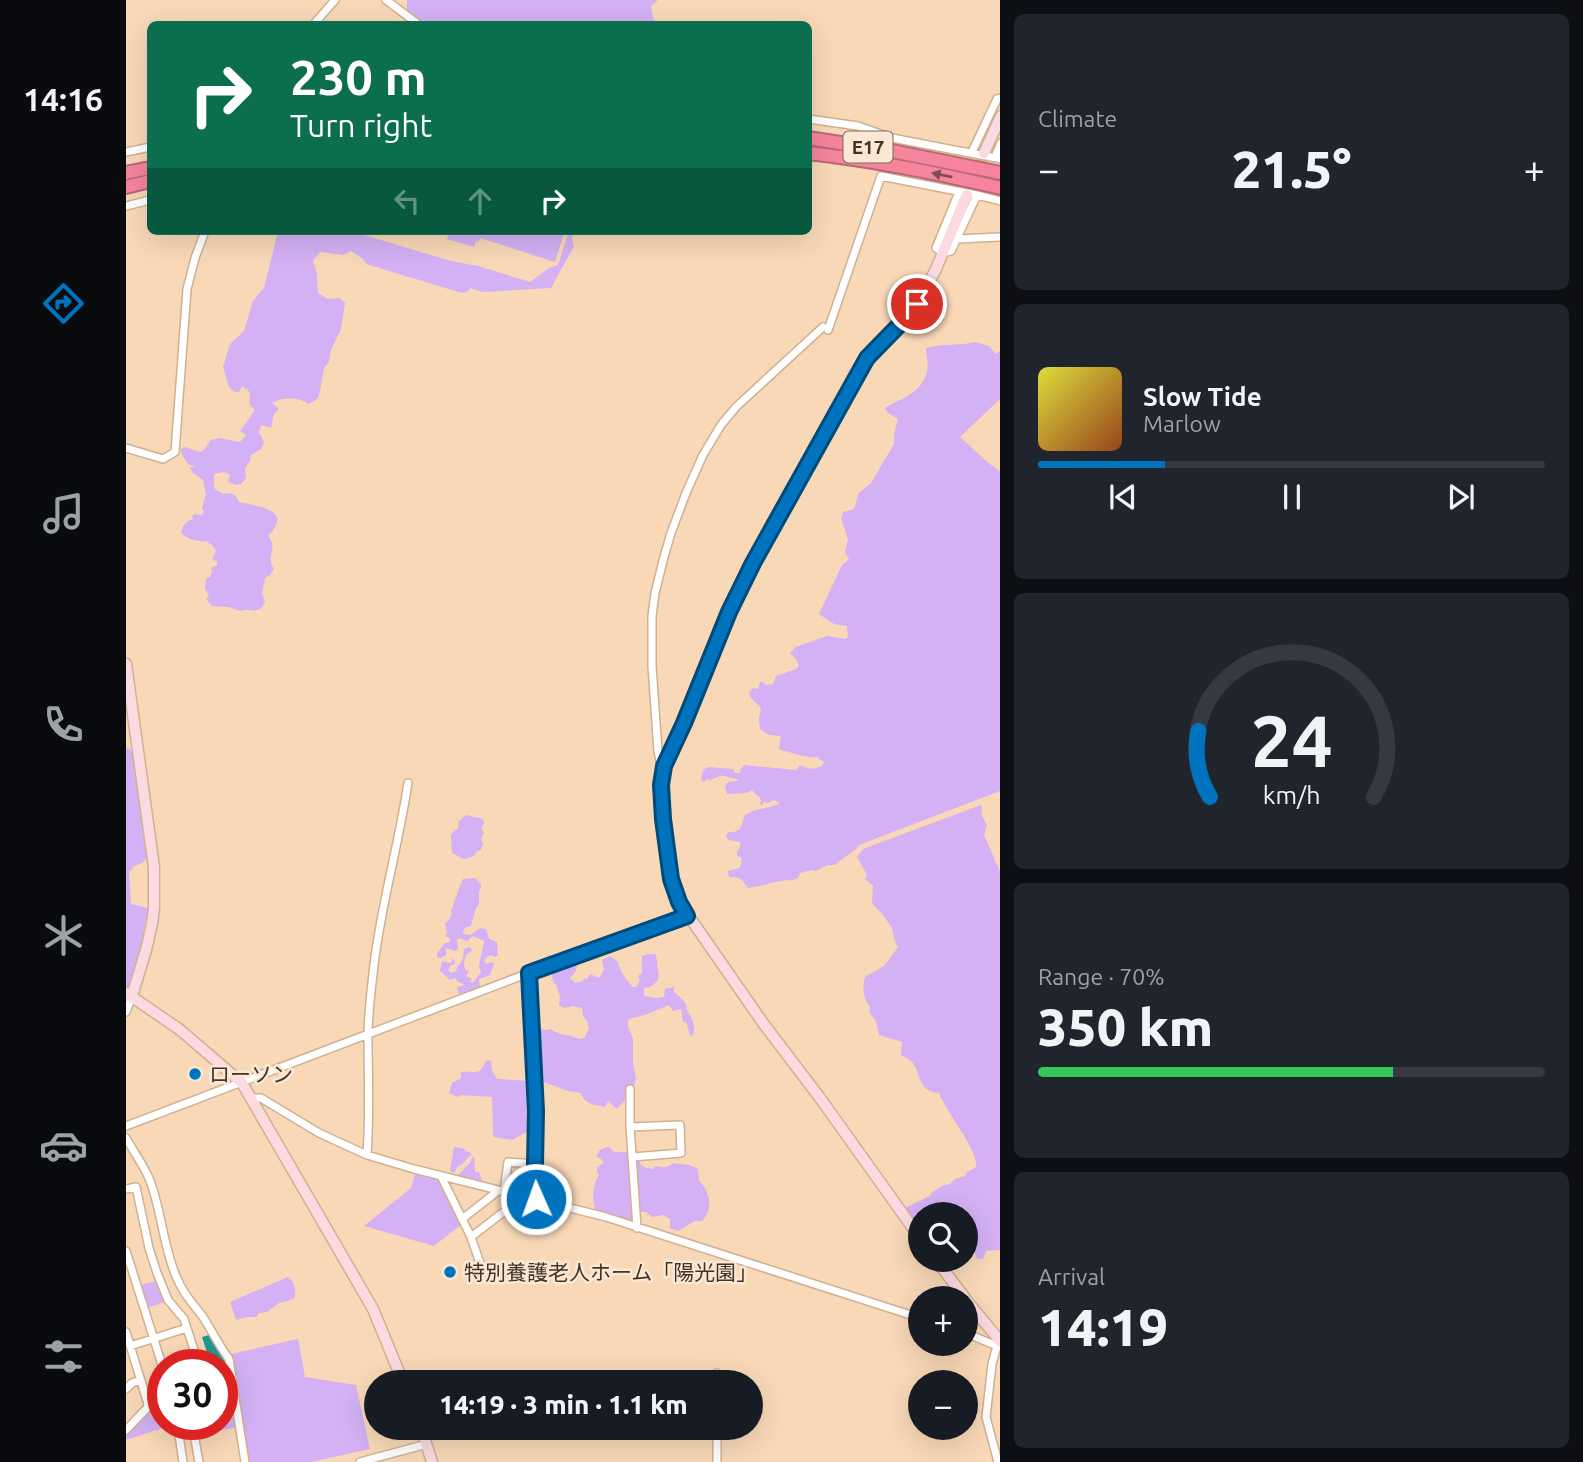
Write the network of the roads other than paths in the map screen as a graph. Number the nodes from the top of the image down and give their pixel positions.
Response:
1 (335, 0) edge
2 (386, 0) edge
3 (317, 21) edge
4 (414, 21) edge
5 (1000, 98) edge
6 (1000, 116) edge
7 (812, 120) edge
8 (812, 139) edge
9 (1000, 143) edge
10 (147, 148) edge
11 (126, 152) edge
12 (972, 152) junction
13 (984, 153) tunnel mouth
14 (812, 154) edge
15 (998, 158) edge
16 (147, 169) edge
17 (126, 173) edge
18 (1000, 173) edge
19 (147, 182) edge
20 (126, 187) edge
21 (1000, 188) edge
22 (968, 194) junction
23 (147, 201) edge
24 (1000, 201) edge
25 (126, 206) edge
26 (204, 235) edge
27 (1000, 237) edge
28 (957, 239) junction
29 (943, 253) junction
30 (126, 448) edge
31 (126, 664) edge
32 (137, 743) junction
33 (126, 746) edge
34 (664, 766) junction
35 (408, 783) dead end
36 (687, 916) junction
37 (529, 973) junction
38 (129, 995) edge
39 (126, 1012) edge
40 (368, 1034) junction
41 (242, 1083) junction
42 (630, 1089) dead end
43 (251, 1098) junction
44 (126, 1126) edge
45 (630, 1127) junction
46 (126, 1138) edge
47 (135, 1154) junction
48 (367, 1155) junction
49 (126, 1157) edge
50 (633, 1157) junction
51 (535, 1164) junction
52 (441, 1176) junction
53 (126, 1189) edge
54 (501, 1191) junction
55 (523, 1197) junction
56 (536, 1199) junction
57 (462, 1219) junction
58 (908, 1221) edge
59 (637, 1228) junction
60 (471, 1237) junction
61 (126, 1251) edge
62 (481, 1266) dead end
63 (908, 1314) edge
64 (978, 1316) edge
65 (187, 1328) junction
66 (126, 1332) edge
67 (978, 1337) edge
68 (153, 1338) junction
69 (999, 1343) edge
70 (157, 1349) edge
71 (194, 1349) edge
72 (130, 1352) edge
73 (397, 1370) edge
74 (141, 1380) junction
75 (126, 1389) edge
76 (126, 1430) edge
77 (426, 1440) edge
78 (717, 1440) edge
79 (427, 1444) junction
80 (183, 1462) edge
81 (199, 1462) edge
82 (245, 1462) edge
83 (360, 1462) edge
84 (432, 1462) edge
85 (717, 1462) edge
86 (998, 1462) edge

1 - 3 street
2 - 4 street
5 - 12 street
6 - 13 street
7 - 12 street
8 - 18 highway, E17
9 - 15 street
10 - 11 street
12 - 15 street
21 -> 14 highway, E17
16 - 17 highway
19 - 20 highway
22 - 24 street
22 - 28 street
22 - 29 street
22 - 34 street
23 - 25 street
26 - 30 street
27 - 28 street
28 - 29 street
29 - 34 street
31 - 32 street
32 - 33 street
32 - 38 street
34 - 36 street
35 - 40 street
36 - 37 street
36 - 58 street
37 - 40 street
37 - 51 street
38 - 39 street
38 - 41 street
40 - 41 street
40 - 48 street
41 - 43 street
41 - 44 street
42 - 45 street
43 - 48 street
43 - 73 street
45 - 50 street
45 - 50 street
46 - 47 street
47 - 49 street
47 - 82 street
48 - 52 street
50 - 59 street
51 - 54 street
51 - 56 street
52 - 54 street
52 - 57 street
53 - 65 street
54 - 55 street
54 - 57 street
55 - 56 street
55 - 60 street
56 - 59 street
57 - 60 street
59 - 63 street
60 - 62 street
61 - 68 street
64 - 69 street
65 - 68 street
65 - 71 street
66 - 72 street
67 - 69 street
68 - 70 street
68 - 72 street
69 - 86 street
72 - 74 street
74 - 75 street
74 - 76 street
77 - 79 street
78 - 85 street
79 - 83 street
79 - 84 street
80 - 81 street

